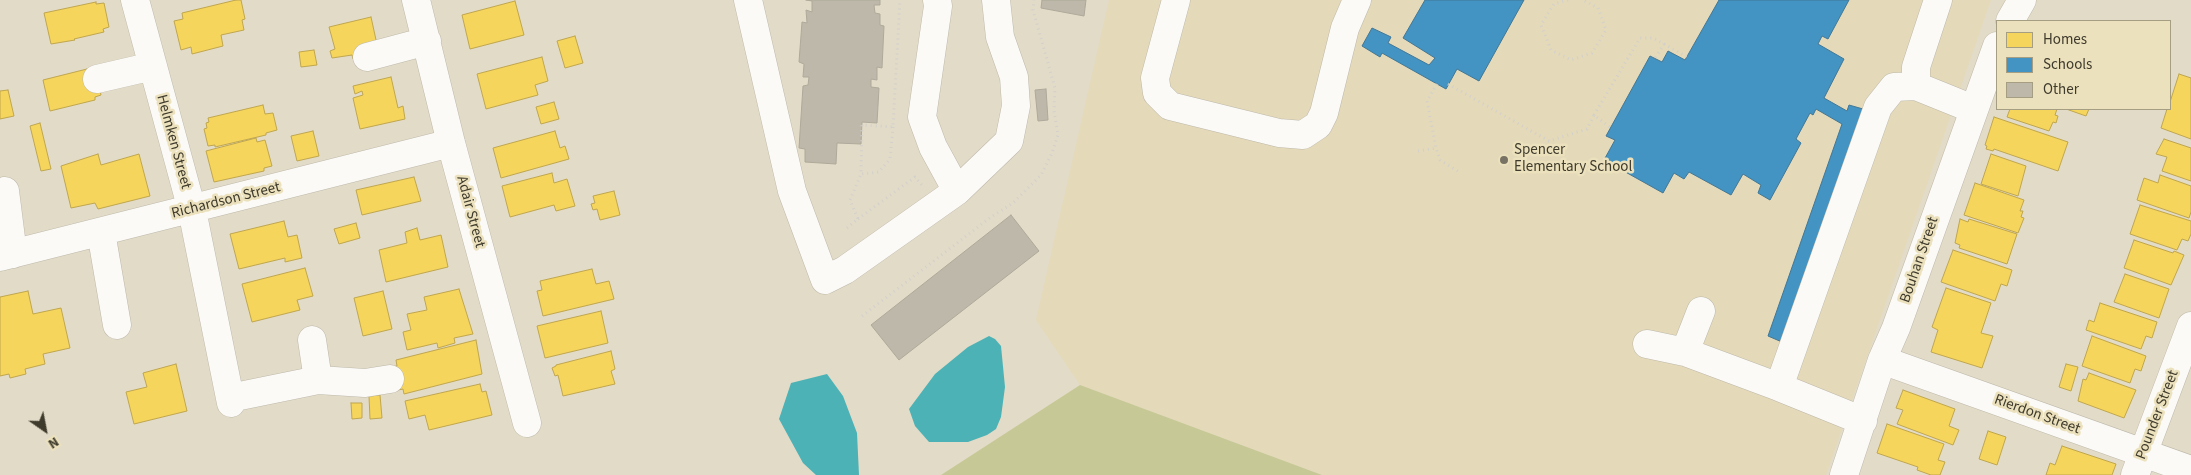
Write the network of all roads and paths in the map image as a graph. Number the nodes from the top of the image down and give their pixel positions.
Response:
1 (135, 0) edge
2 (416, 0) edge
3 (748, 0) edge
4 (900, 0) edge
5 (937, 0) edge
6 (996, 0) edge
7 (1176, 0) edge
8 (1357, 0) edge
9 (1583, 0) edge
10 (1938, 0) edge
11 (2022, 0) edge
12 (1566, 1) edge
13 (2011, 20) edge
14 (426, 42) junction
15 (1664, 44) junction
16 (1996, 49) edge
17 (1687, 57) dead end
18 (367, 58) dead end
19 (1655, 58) dead end
20 (153, 66) junction
21 (98, 79) dead end
22 (1437, 84) dead end
23 (1448, 84) dead end
24 (1916, 86) junction
25 (1973, 109) junction
26 (1594, 115) junction
27 (893, 126) junction
28 (1610, 128) dead end
29 (451, 143) junction
30 (1436, 148) junction
31 (1418, 151) dead end
32 (861, 174) junction
33 (1461, 174) dead end
34 (5, 191) dead end
35 (957, 191) junction
36 (927, 192) dead end
37 (192, 210) junction
38 (858, 219) junction
39 (847, 228) dead end
40 (101, 232) junction
41 (6, 255) edge
42 (1701, 310) dead end
43 (117, 325) dead end
44 (2191, 326) edge
45 (312, 340) dead end
46 (1647, 344) dead end
47 (1685, 352) junction
48 (1882, 360) junction
49 (390, 379) dead end
50 (318, 380) junction
51 (1779, 387) junction
52 (1863, 422) junction
53 (527, 423) dead end
54 (2139, 464) edge
55 (2191, 470) edge
56 (1844, 475) edge

1 - 20 street, Helmken Street
2 - 14 street, Adair Street
3 - 35 street
4 - 27 path
5 - 35 street
6 - 35 street
7 - 8 street
9 - 12 path
10 - 24 street
11 - 13 street
14 - 18 street
14 - 29 street, Adair Street
15 - 17 path
15 - 19 path
15 - 26 path
16 - 25 street, Bouhan Street
20 - 21 street
20 - 37 street, Helmken Street
22 - 30 path
23 - 26 path
24 - 25 street
24 - 51 street
25 - 48 street, Bouhan Street
26 - 28 path
27 - 32 path
27 - 32 path
29 - 37 street, Richardson Street
29 - 53 street, Adair Street
30 - 31 path
30 - 33 path
32 - 38 path
34 - 41 street
36 - 38 path
37 - 40 street, Richardson Street
37 - 50 street, Helmken Street
38 - 39 path
40 - 41 street, Richardson Street
40 - 43 street
42 - 47 street
44 - 54 street, Pounder Street
45 - 50 street
46 - 47 street
47 - 51 street
48 - 52 street, Bouhan Street
48 - 54 street, Rierdon Street
49 - 50 street
51 - 52 street
52 - 56 street, Bouhan Street
54 - 55 street, Rierdon Street

